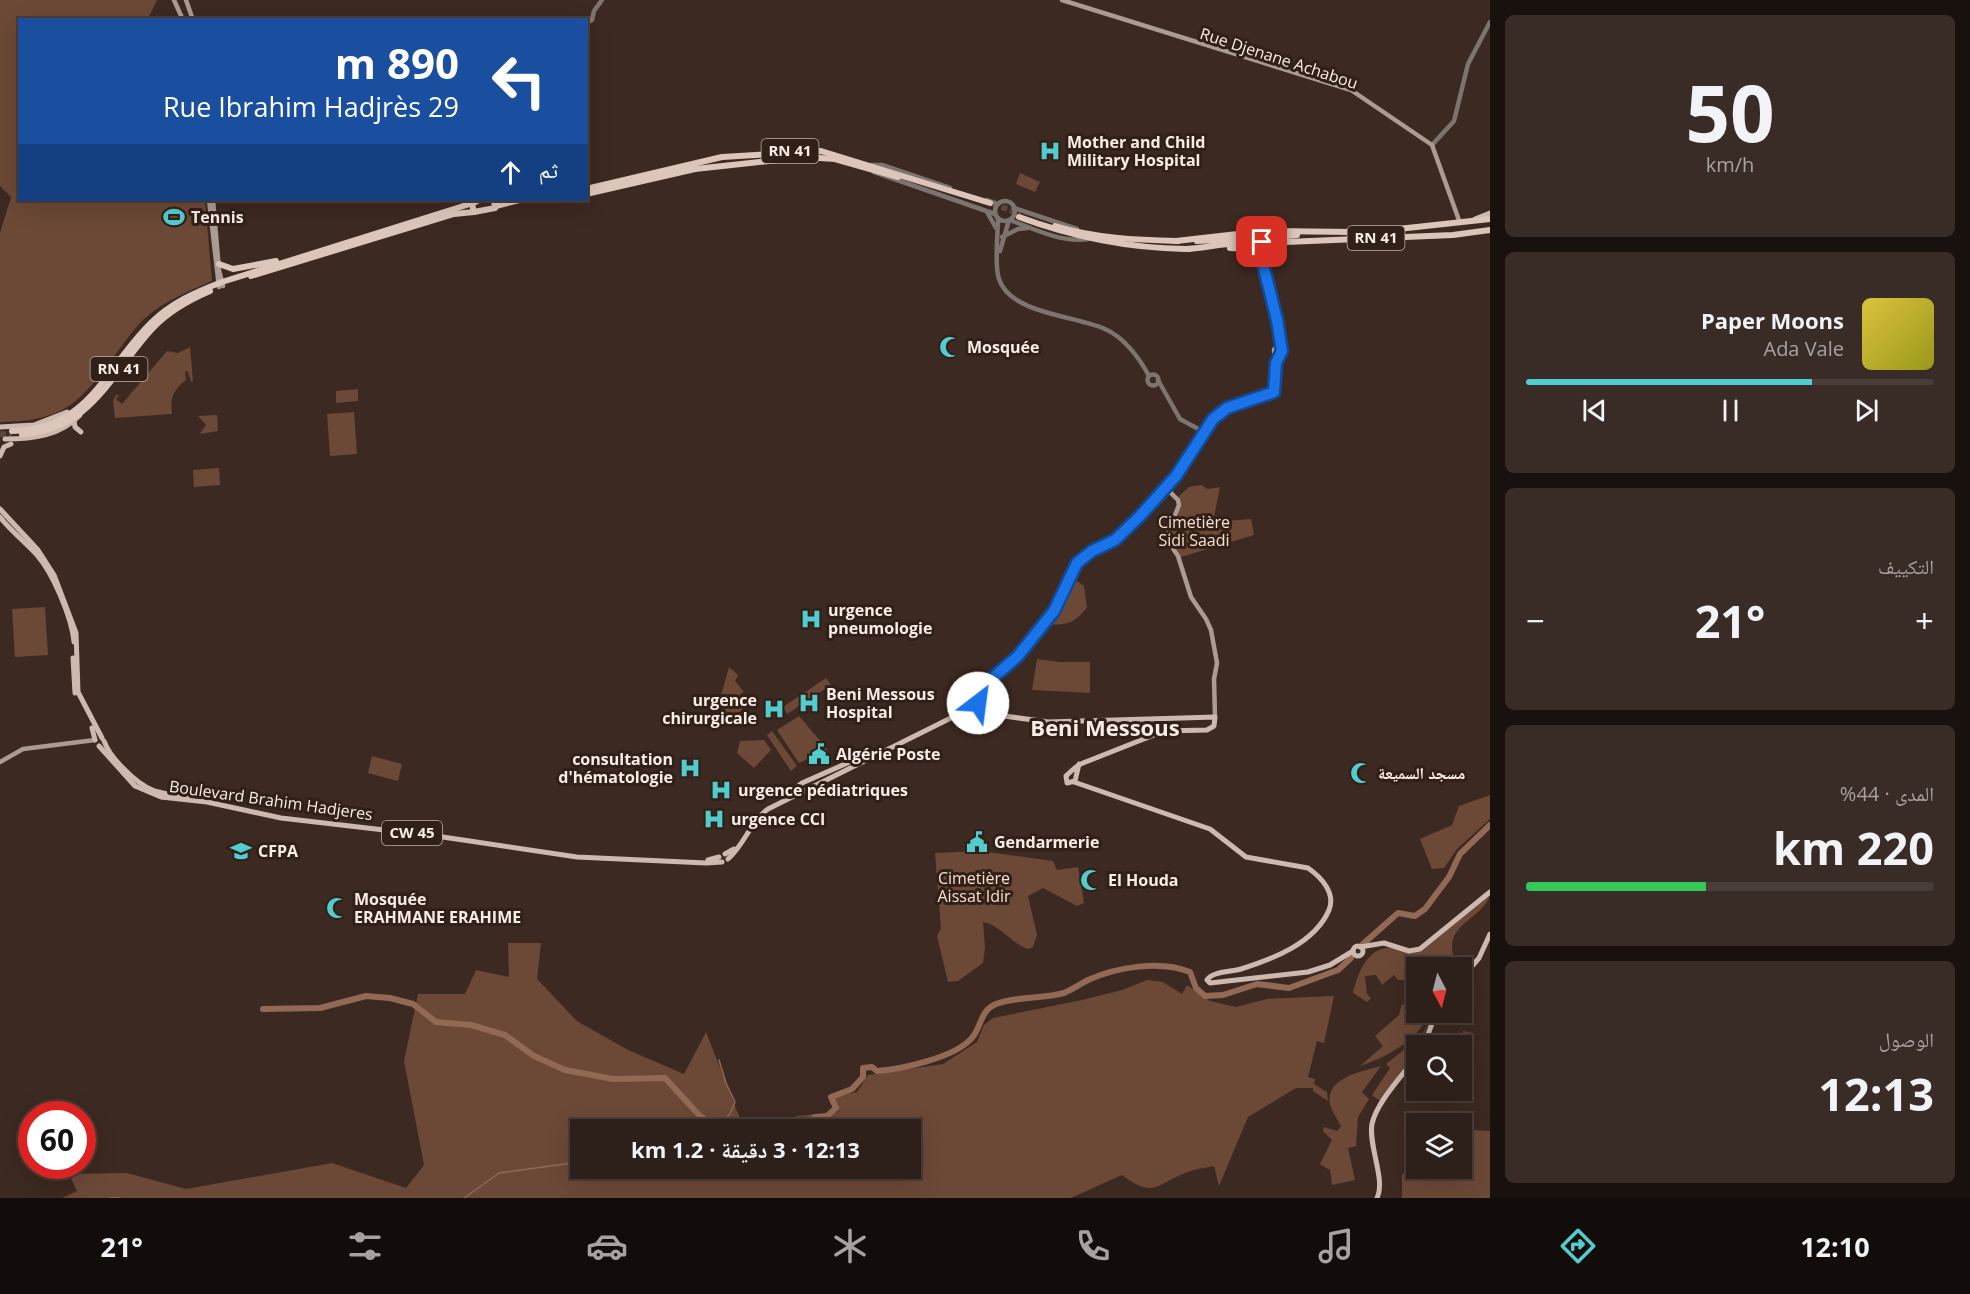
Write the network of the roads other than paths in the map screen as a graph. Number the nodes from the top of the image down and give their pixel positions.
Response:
1 (174, 0) edge
2 (186, 0) edge
3 (602, 0) edge
4 (1062, 0) edge
5 (182, 18) edge
6 (192, 18) edge
7 (1490, 22) edge
8 (588, 23) edge
9 (1432, 145) junction
10 (752, 154) junction
11 (870, 167) junction
12 (695, 169) junction
13 (588, 189) edge
14 (588, 194) edge
15 (211, 201) edge
16 (211, 201) edge
17 (474, 201) edge
18 (476, 201) edge
19 (511, 201) edge
20 (495, 203) edge
21 (998, 204) junction
22 (989, 207) junction
23 (1014, 208) junction
24 (474, 212) junction
25 (1490, 213) edge
26 (996, 216) junction
27 (1019, 216) junction
28 (1490, 219) edge
29 (1010, 220) junction
30 (1462, 223) junction
31 (1031, 228) junction
32 (1490, 230) edge
33 (1313, 232) junction
34 (1000, 236) junction
35 (1089, 237) junction
36 (1176, 241) junction
37 (1258, 244) junction
38 (1211, 248) junction
39 (292, 259) junction
40 (1259, 262) junction
41 (219, 264) junction
42 (221, 284) junction
43 (1267, 285) junction
44 (1152, 375) junction
45 (1158, 380) junction
46 (1152, 385) junction
47 (1164, 393) junction
48 (93, 395) junction
49 (81, 414) junction
50 (74, 421) junction
51 (0, 427) edge
52 (81, 432) dead end
53 (1204, 432) junction
54 (2, 440) edge
55 (11, 444) dead end
56 (0, 456) edge
57 (1166, 489) junction
58 (0, 509) edge
59 (0, 517) edge
60 (57, 587) junction
61 (975, 704) junction
62 (1215, 717) junction
63 (99, 742) junction
64 (0, 762) edge
65 (1490, 892) edge
66 (1490, 934) edge
67 (1472, 966) edge
68 (1406, 1071) edge
69 (1377, 1198) edge

1 - 5 main road
2 - 6 main road
3 - 8 street
4 - 9 main road, Rue Djenane Achabou
7 - 9 street
9 - 30 main road
10 - 11 highway, RN 41
10 - 12 highway
10 - 13 highway, RN 41
11 - 12 highway, RN 41
11 - 22 highway, RN 41
12 - 14 highway, RN 41
15 - 41 main road
16 - 42 main road
17 - 39 highway, RN 41
18 - 24 highway
19 - 20 highway
20 - 24 highway
21 - 22 street
21 - 23 street
21 - 26 street
22 - 26 street
22 - 34 street
23 - 27 street
23 - 29 street
24 - 42 highway, RN 41
25 - 30 main road
26 - 29 street
26 - 34 street
27 - 29 street
27 - 31 street
27 - 35 highway, RN 41
28 - 30 highway, RN 41
29 - 34 street
30 - 33 highway, RN 41
31 - 34 street
31 - 35 street
32 - 37 highway, RN 41
33 - 36 highway
33 - 37 highway, RN 41
34 - 44 street
35 - 36 highway, RN 41
35 - 38 highway, RN 41
36 - 37 highway, RN 41
37 - 38 highway, RN 41
37 - 40 main road
37 - 43 main road
38 - 40 highway
39 - 41 highway
39 - 42 highway, RN 41
40 - 43 main road
41 - 42 main road
42 - 48 highway, RN 41
42 - 49 highway, RN 41
43 - 53 main road
44 - 45 street
44 - 46 street
45 - 46 street
45 - 47 street
46 - 47 street
47 - 53 street
48 - 49 highway, RN 41
48 - 51 main road
49 - 50 main road
50 - 52 main road
50 - 54 main road
51 - 54 main road
53 - 57 main road
55 - 56 main road
57 - 61 main road
57 - 62 main road
58 - 60 main road
59 - 60 main road, CW 45
60 - 63 main road, CW 45
61 - 62 main road
61 - 63 main road, Boulevard Brahim Hadjeres / CW 45
62 - 65 main road
63 - 64 main road
66 - 67 main road
68 - 69 main road

